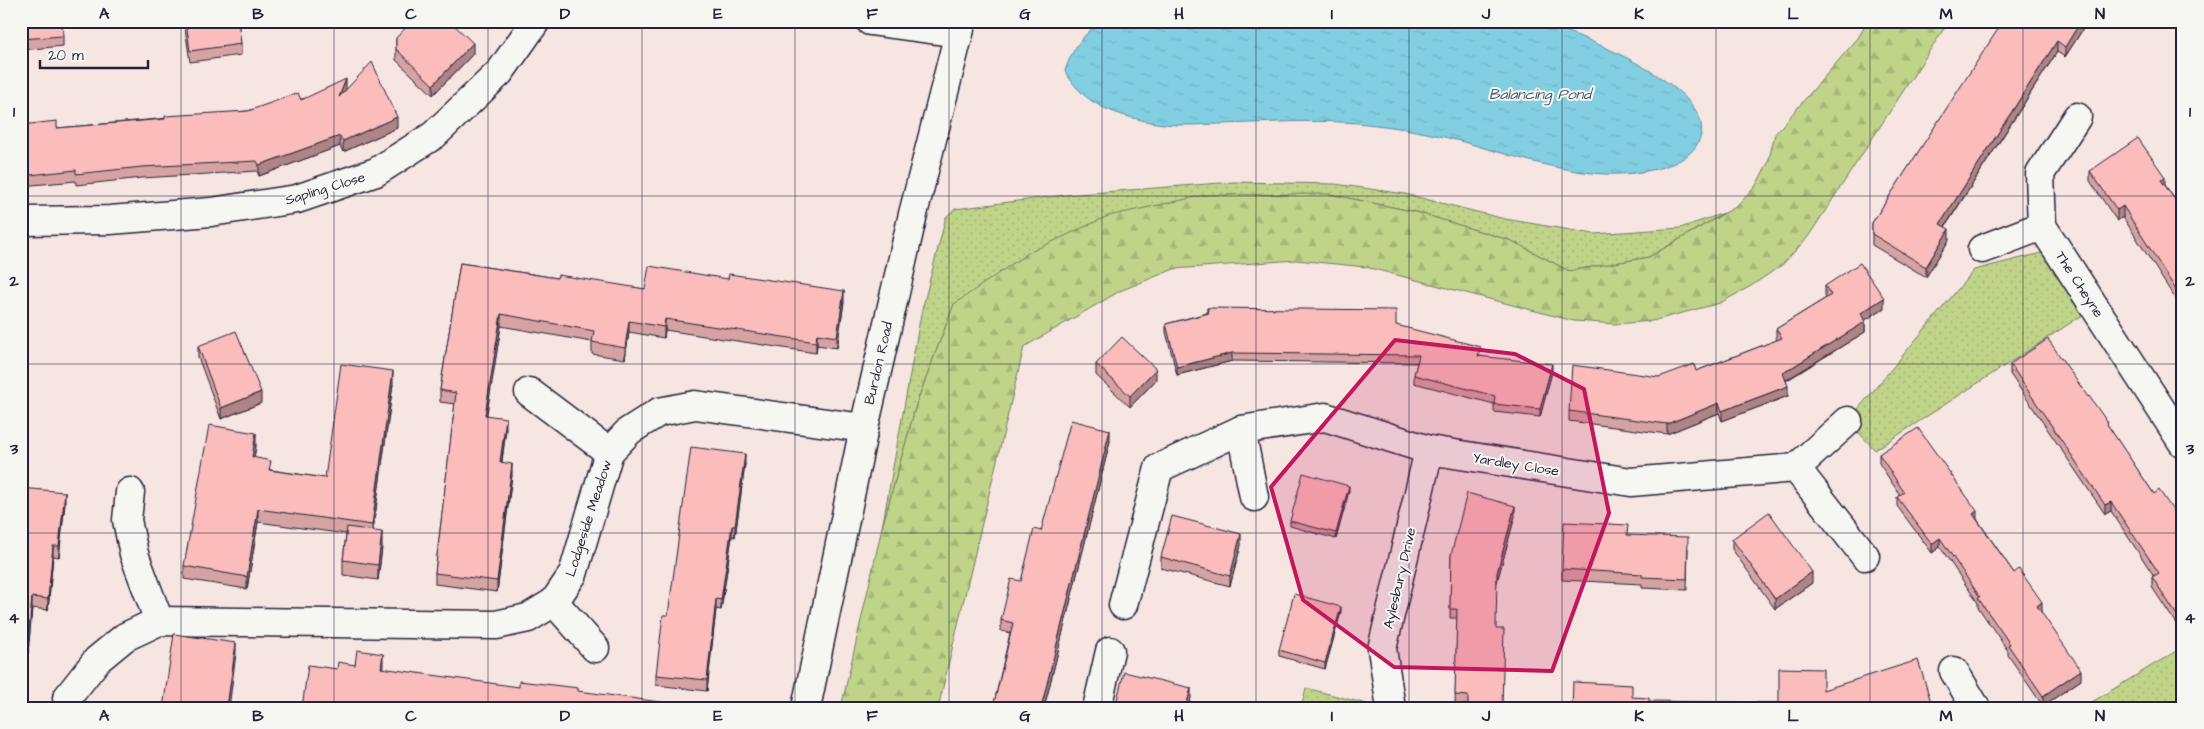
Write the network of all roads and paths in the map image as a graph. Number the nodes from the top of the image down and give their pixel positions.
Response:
1 (536, 21) edge
2 (870, 21) edge
3 (960, 27) edge
4 (2077, 117) dead end
5 (21, 221) edge
6 (2042, 226) junction
7 (1982, 249) dead end
8 (529, 392) dead end
9 (1848, 421) dead end
10 (864, 428) junction
11 (1242, 430) junction
12 (2183, 443) edge
13 (1429, 450) junction
14 (609, 452) junction
15 (1796, 468) junction
16 (130, 492) dead end
17 (1254, 497) dead end
18 (1865, 556) dead end
19 (554, 602) junction
20 (1123, 605) dead end
21 (159, 621) junction
22 (594, 648) dead end
23 (1110, 651) dead end
24 (1954, 671) dead end
25 (67, 698) dead end
26 (806, 708) edge
27 (1097, 708) edge
28 (1390, 708) edge
29 (1976, 708) edge

1 - 5 street, Sapling Close
2 - 3 street
3 - 10 street, Burdon Road
4 - 6 street
6 - 7 street
6 - 12 street, The Cheyne
8 - 14 street
9 - 15 street
10 - 14 street, Lodgeside Meadow
10 - 26 street, Burdon Road
11 - 13 street, Yardley Close
11 - 17 street
11 - 20 street, Yardley Close
13 - 15 street, Yardley Close
13 - 28 street, Aylesbury Drive
14 - 19 street, Lodgeside Meadow
15 - 18 street
16 - 21 street
19 - 21 street, Lodgeside Meadow
19 - 22 street
21 - 25 street, Lodgeside Meadow
23 - 27 street
24 - 29 street

